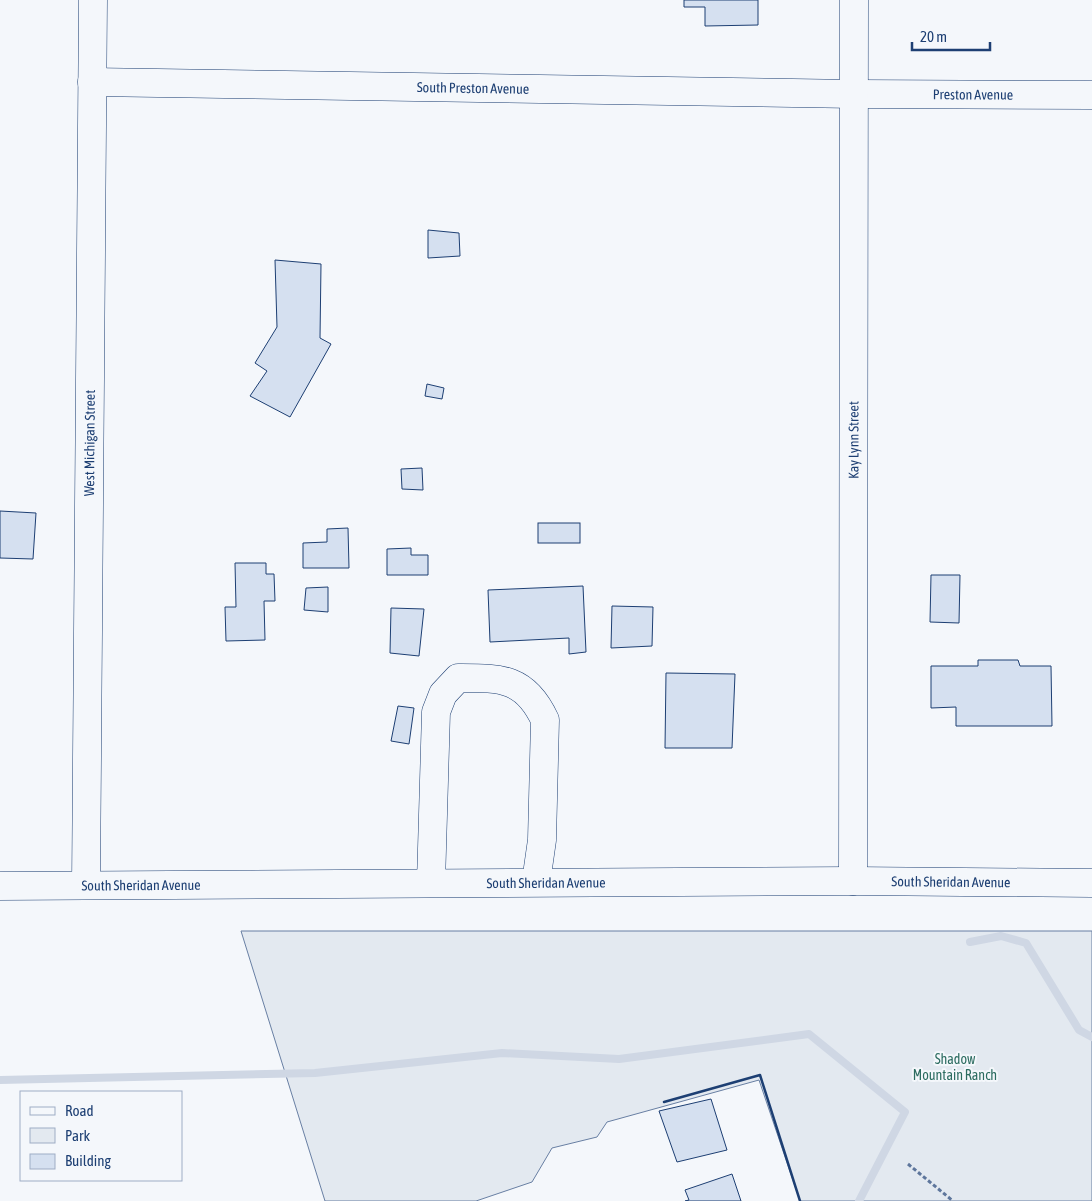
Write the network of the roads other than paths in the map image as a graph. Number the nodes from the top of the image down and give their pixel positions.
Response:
1 (93, 0) edge
2 (854, 0) edge
3 (92, 82) junction
4 (855, 94) junction
5 (1092, 95) edge
6 (853, 881) junction
7 (536, 882) junction
8 (1092, 882) edge
9 (431, 883) junction
10 (86, 885) junction
11 (0, 886) edge

1 - 3 street, West Michigan Street
2 - 4 street, Kay Lynn Street
3 - 4 street, South Preston Avenue
3 - 10 street, West Michigan Street
4 - 5 street, Preston Avenue
4 - 6 street, Kay Lynn Street
6 - 7 street, South Sheridan Avenue
6 - 8 street, South Sheridan Avenue
7 - 9 street, South Sheridan Avenue
7 - 9 street
9 - 10 street, South Sheridan Avenue
10 - 11 street, South Sheridan Avenue

